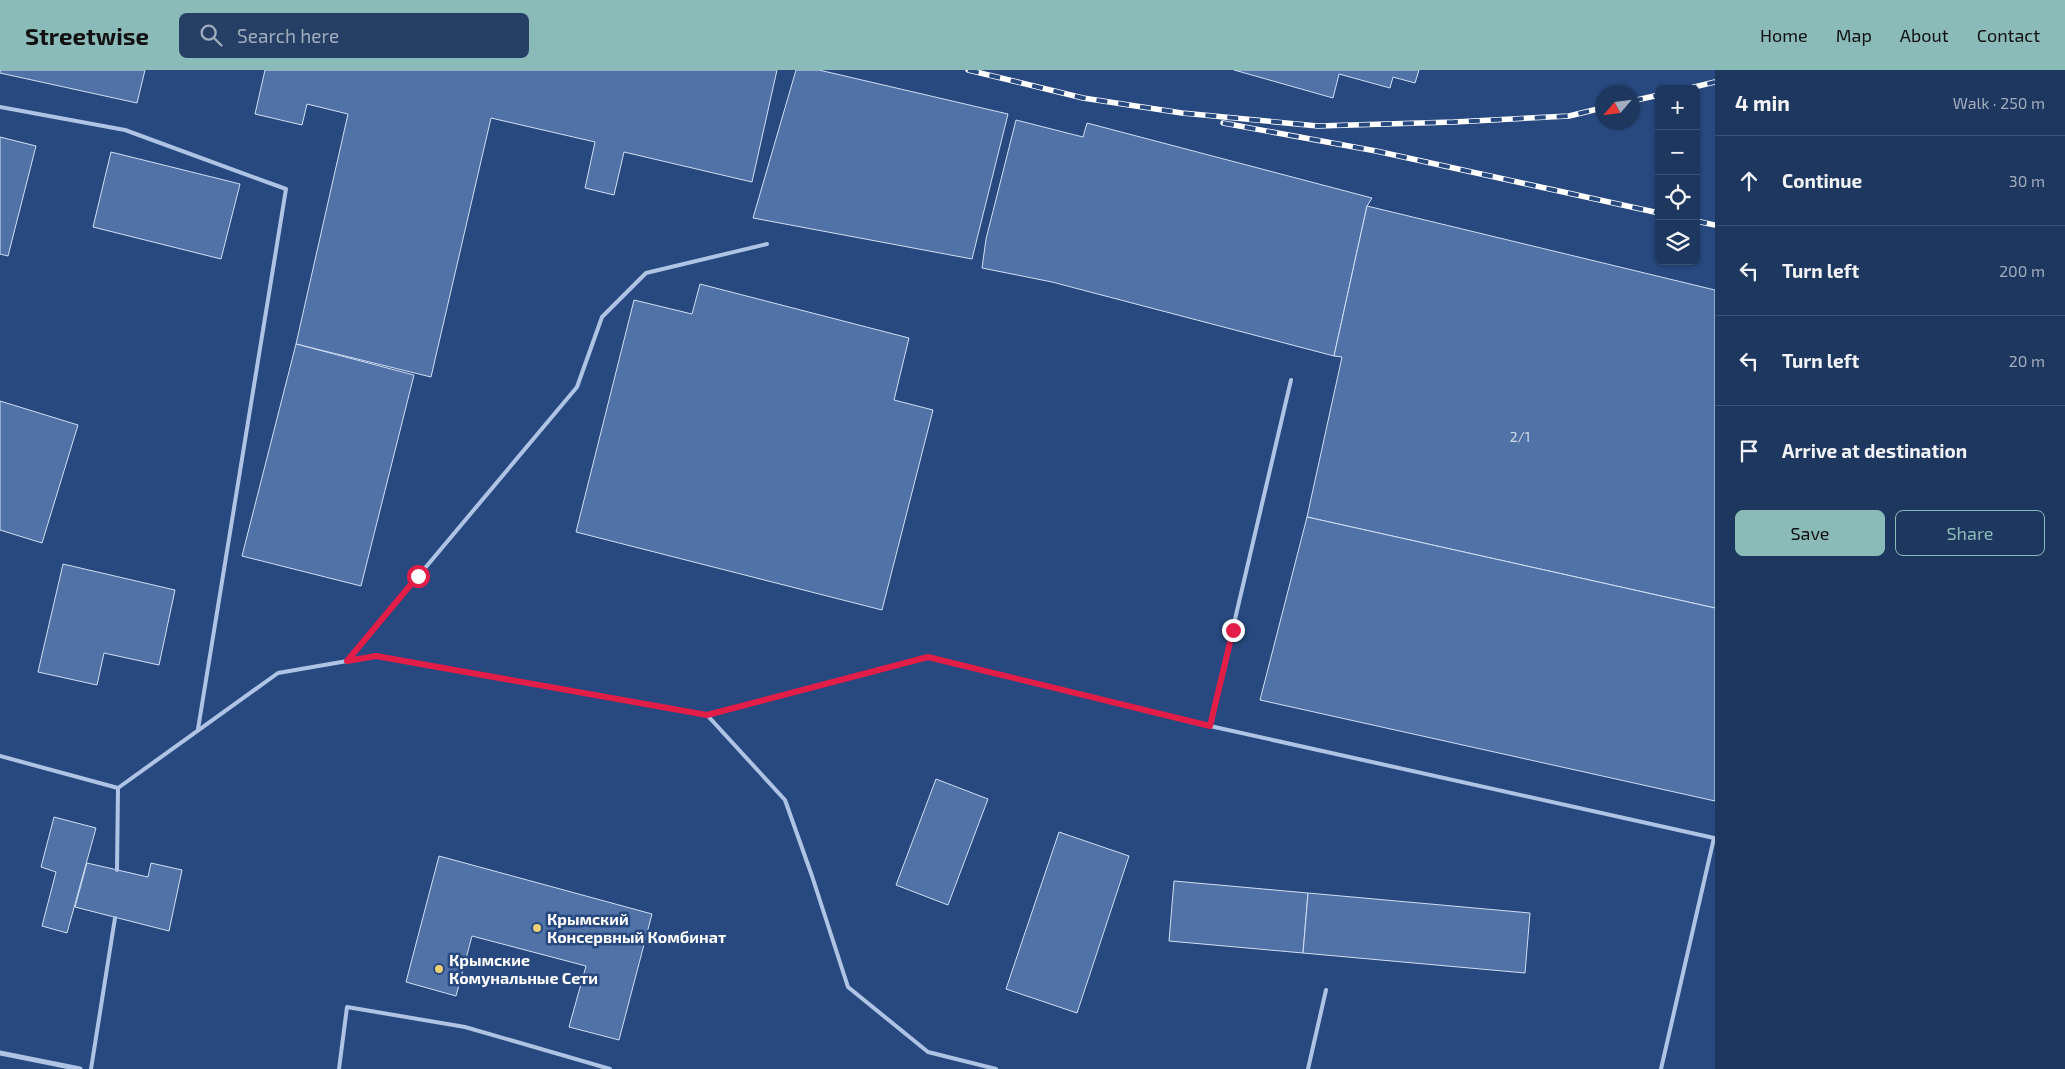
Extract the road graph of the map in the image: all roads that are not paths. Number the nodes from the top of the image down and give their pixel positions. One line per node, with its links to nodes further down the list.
1 (0, 107): 7 (lane)
2 (767, 244): 4 (lane)
3 (1291, 380): 6 (lane)
4 (347, 661): 5 (lane); 7 (lane)
5 (707, 715): 6 (lane); 18 (lane)
6 (1210, 726): 20 (lane)
7 (198, 729): 9 (lane)
8 (0, 756): 9 (lane)
9 (118, 788): 10 (lane)
10 (117, 870)
11 (115, 918): 15 (lane)
12 (1326, 990): 19 (lane)
13 (0, 1053): 14 (street)
14 (80, 1069)
15 (90, 1069)
16 (339, 1069): 17 (lane)
17 (610, 1069)
18 (996, 1069)
19 (1308, 1069)
20 (1661, 1069)

